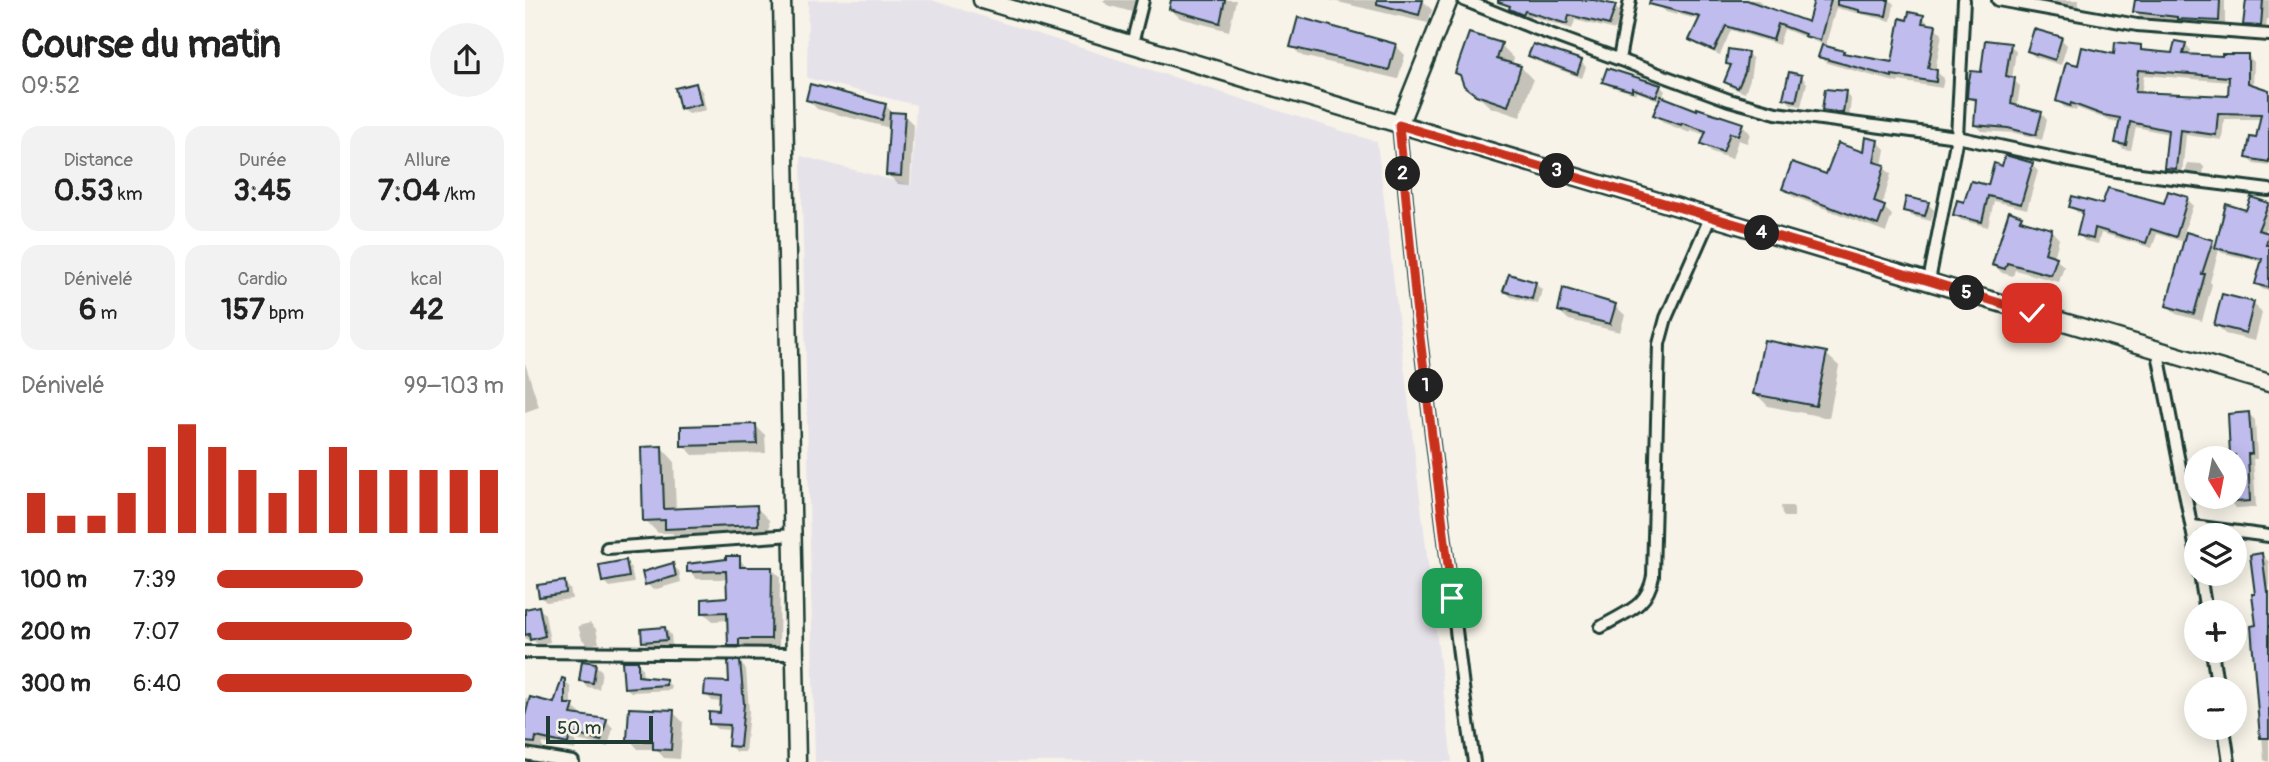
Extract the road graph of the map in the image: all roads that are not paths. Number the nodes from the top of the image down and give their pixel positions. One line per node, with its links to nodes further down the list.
1 (782, 0): 21 (street)
2 (982, 0): 10 (street)
3 (1143, 0): 10 (street)
4 (1449, 0): 12 (street)
5 (1464, 0): 11 (street)
6 (1630, 0): 11 (street)
7 (1964, 0): 13 (street)
8 (2005, 1): 9 (street)
9 (2269, 35)
10 (1132, 44): 12 (street)
11 (1619, 59): 13 (street)
12 (1399, 125): 15 (street); 31 (street)
13 (1957, 137): 14 (street); 16 (street)
14 (2269, 190)
15 (1710, 218): 16 (street); 24 (street)
16 (1929, 281): 17 (street)
17 (2157, 348): 18 (street); 19 (street)
18 (2269, 383)
19 (2192, 523)
20 (2247, 533): 22 (street)
21 (792, 535): 23 (street); 26 (street)
22 (2269, 536)
23 (607, 548)
24 (1601, 626)
25 (525, 652): 26 (street)
26 (795, 654): 30 (street)
27 (2226, 740): 32 (street)
28 (525, 754): 29 (street)
29 (573, 762)
30 (797, 762)
31 (1474, 762)
32 (2229, 762)

